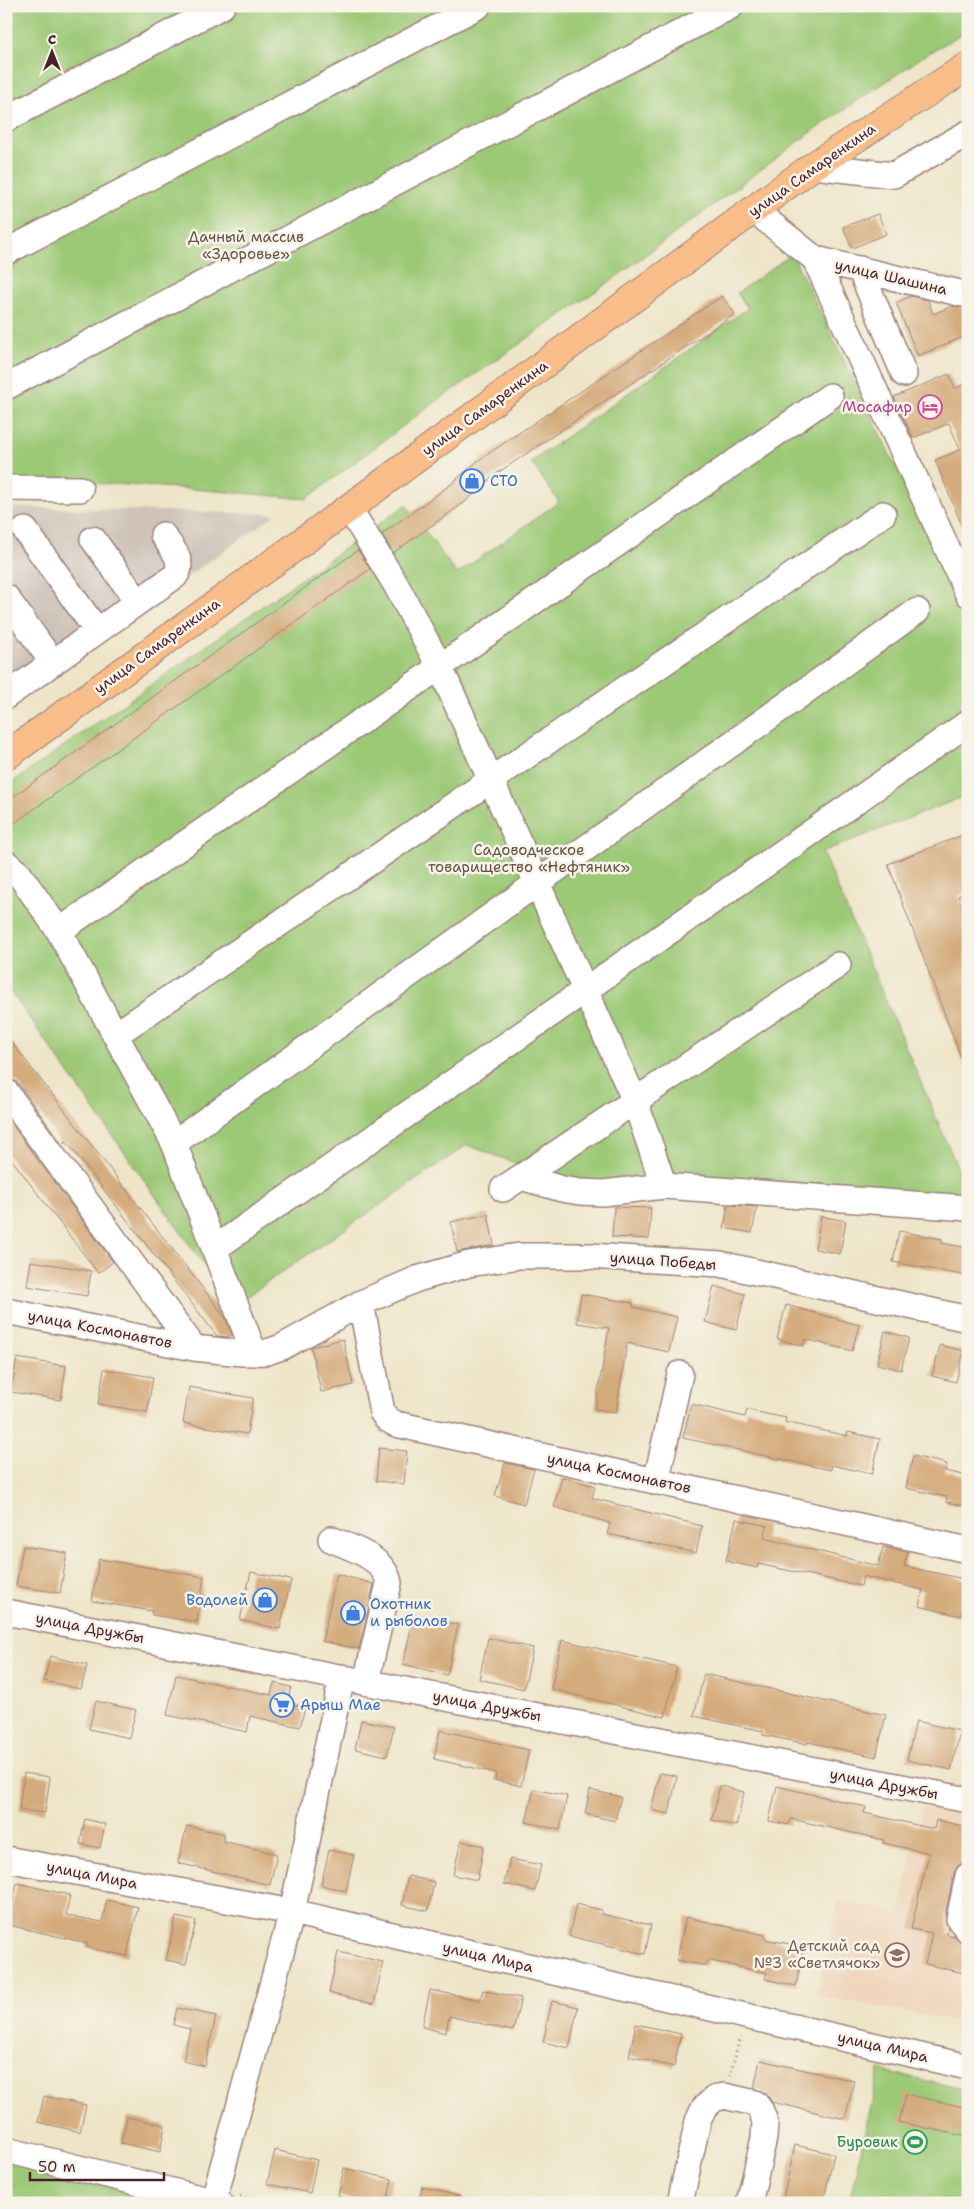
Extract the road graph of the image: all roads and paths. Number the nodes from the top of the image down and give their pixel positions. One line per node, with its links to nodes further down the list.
1 (222, 6): 5 (street)
2 (478, 6): 9 (street)
3 (732, 6): 14 (street)
4 (968, 66): 7 (main road, улица Самаренкина)
5 (6, 119)
6 (968, 133): 7 (street)
7 (813, 166): 8 (main road, улица Самаренкина)
8 (754, 210): 10 (street); 18 (main road, улица Самаренкина)
9 (6, 252)
10 (815, 259): 11 (street, улица Шашина); 23 (street)
11 (860, 269): 12 (street, улица Шашина); 13 (street)
12 (968, 295)
13 (904, 374)
14 (6, 388)
15 (830, 396): 29 (street)
16 (6, 488): 17 (street)
17 (80, 489)
18 (349, 508): 29 (street); 32 (main road, улица Самаренкина)
19 (883, 514): 33 (street)
20 (25, 530): 27 (street)
21 (162, 535): 25 (street)
22 (93, 539): 25 (street)
23 (968, 594)
24 (6, 598): 28 (street)
25 (138, 602): 27 (street)
26 (917, 611): 35 (street)
27 (97, 631): 28 (street)
28 (53, 663): 30 (street)
29 (440, 667): 33 (street); 36 (street)
30 (7, 695)
31 (968, 723): 38 (street)
32 (6, 756)
33 (490, 780): 35 (street); 39 (street)
34 (6, 863): 36 (street)
35 (537, 883): 38 (street); 42 (street)
36 (59, 931): 39 (street)
37 (838, 965): 41 (street)
38 (584, 991): 41 (street); 45 (street)
39 (115, 1035): 42 (street)
40 (6, 1092): 49 (street)
41 (635, 1101): 43 (street); 43 (street)
42 (174, 1143): 45 (street)
43 (664, 1186): 44 (street)
44 (968, 1208)
45 (214, 1249): 50 (street)
46 (361, 1303): 48 (street, улица Победы); 50 (street, улица Победы); 52 (street, улица Космонавтов)
47 (6, 1311): 49 (street, улица Космонавтов)
48 (968, 1319)
49 (194, 1348): 50 (street, улица Космонавтов)
50 (254, 1354)
51 (680, 1374): 52 (street)
52 (656, 1482): 54 (street, улица Космонавтов)
53 (331, 1538): 57 (street)
54 (968, 1550)
55 (6, 1612): 56 (street, улица Дружбы)
56 (342, 1677): 57 (street, улица Дружбы); 61 (street)
57 (366, 1682): 58 (street, улица Дружбы)
58 (968, 1800)
59 (6, 1859): 61 (street, улица Мира)
60 (968, 1876): 62 (street)
61 (292, 1912): 63 (street, улица Мира); 67 (street)
62 (968, 1930)
63 (745, 2016): 64 (street, улица Мира); 65 (path)
64 (968, 2067)
65 (724, 2096): 68 (street); 69 (street)
66 (6, 2150): 67 (street)
67 (215, 2202)
68 (680, 2203)
69 (749, 2203)

